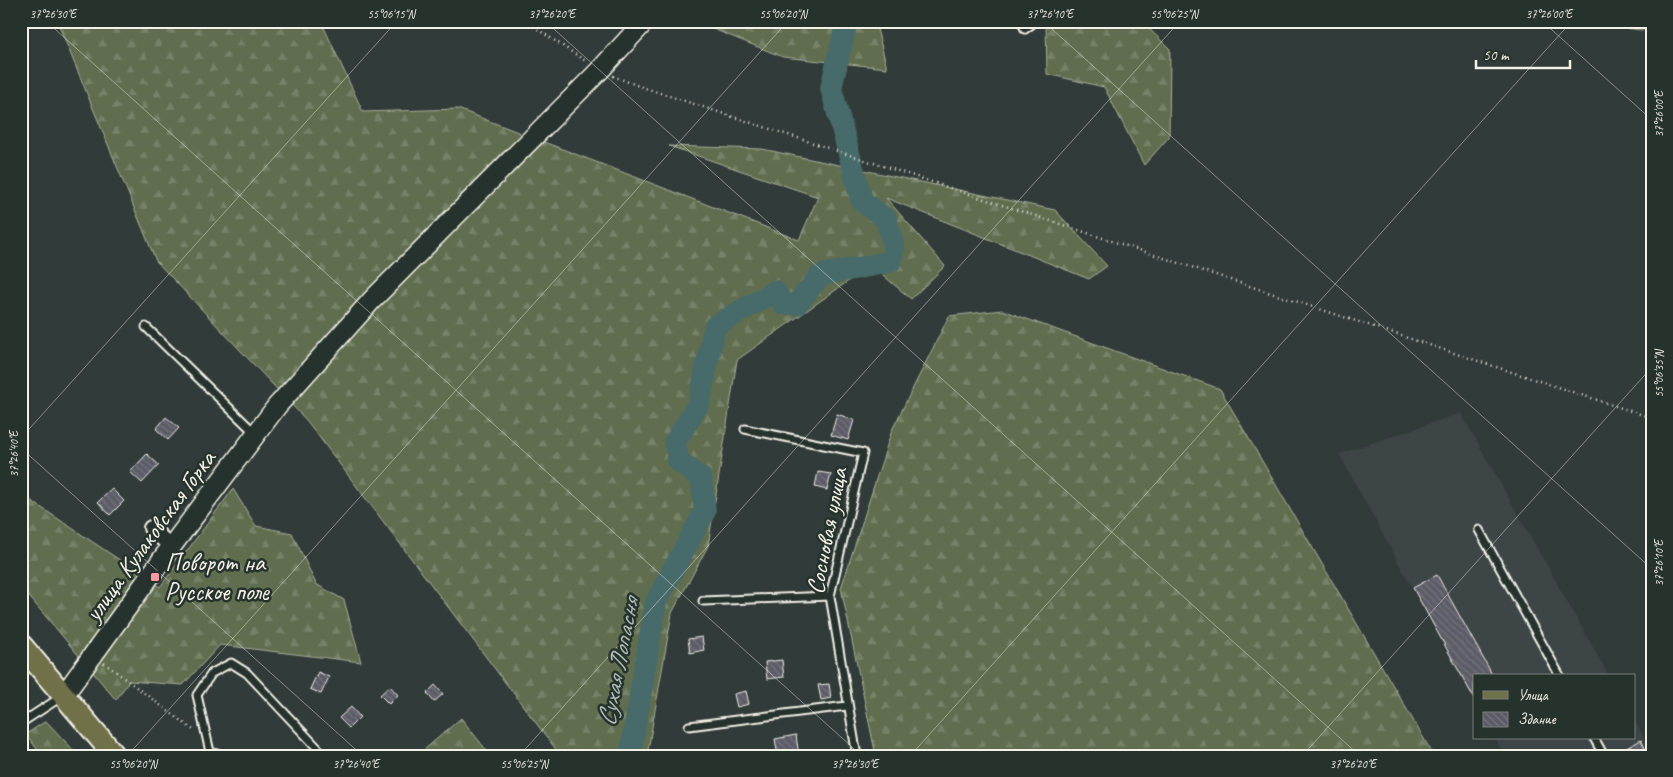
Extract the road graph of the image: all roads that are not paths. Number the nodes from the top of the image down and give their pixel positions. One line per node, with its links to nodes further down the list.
1 (645, 21): 6 (street, улица Кулаковская Горка)
2 (1021, 21): 3 (lane)
3 (1036, 21)
4 (146, 327): 6 (lane)
5 (745, 429): 10 (lane, Сосновая улица)
6 (256, 434): 9 (street, улица Кулаковская Горка)
7 (151, 528): 9 (street)
8 (1479, 530): 13 (lane)
9 (171, 547): 14 (street, улица Кулаковская Горка)
10 (830, 596): 11 (lane); 15 (lane, Сосновая улица)
11 (703, 601)
12 (21, 645): 14 (main road)
13 (1559, 674)
14 (64, 695): 16 (lane); 20 (main road)
15 (847, 706): 17 (lane); 23 (lane, Сосновая улица)
16 (21, 723)
17 (689, 726)
18 (1595, 740): 24 (lane)
19 (208, 754): 21 (lane); 22 (lane)
20 (115, 756)
21 (226, 756)
22 (325, 756)
23 (857, 756)
24 (1604, 756)

